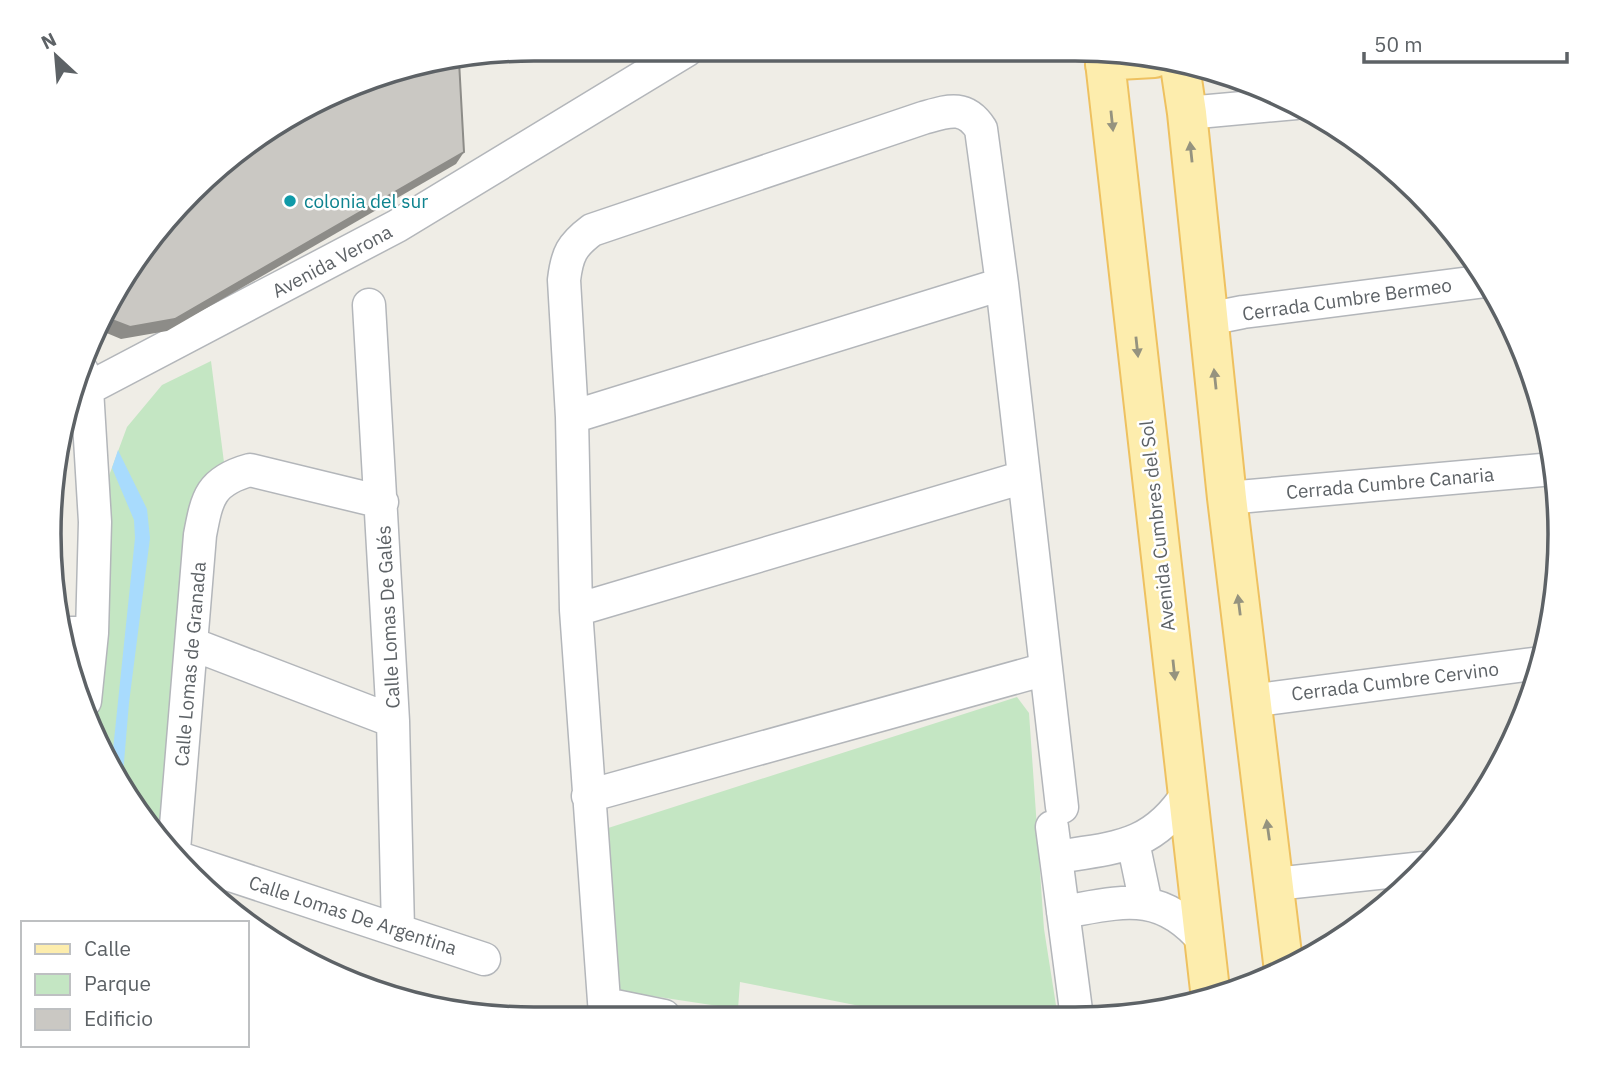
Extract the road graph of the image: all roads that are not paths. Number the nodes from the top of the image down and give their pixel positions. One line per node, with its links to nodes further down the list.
1 (669, 61): 10 (street, Avenida Verona)
2 (1105, 62): 26 (main road, Avenida Cumbres del Sol, one-way to 26)
3 (1181, 73): 5 (main road)
4 (1273, 105): 5 (street)
5 (1187, 113): 9 (main road, one-way to 5)
6 (1475, 282): 9 (street, Cerrada Cumbre Bermeo)
7 (1002, 284): 12 (street); 12 (street); 14 (street)
8 (369, 305): 16 (street, Calle Lomas De Galés)
9 (1208, 319): 15 (main road, one-way to 9)
10 (87, 379)
11 (82, 394): 19 (street)
12 (572, 417): 17 (street)
13 (1544, 470): 15 (street, Cerrada Cumbre Canaria)
14 (1024, 477): 17 (street); 22 (street)
15 (1227, 498): 24 (main road, one-way to 15)
16 (382, 502): 20 (street, Calle Lomas de Granada); 25 (street, Calle Lomas De Galés)
17 (576, 610): 27 (street)
18 (72, 633): 19 (street)
19 (92, 633): 23 (street)
20 (192, 644): 25 (street); 29 (street, Calle Lomas de Granada)
21 (1529, 665): 24 (street, Cerrada Cumbre Cervino)
22 (1046, 669): 27 (street); 28 (street)
23 (86, 687)
24 (1251, 701): 33 (main road, one-way to 24)
25 (393, 722): 36 (street, Calle Lomas De Galés)
26 (1188, 793): 30 (street); 37 (main road, Avenida Cumbres del Sol)
27 (588, 796): 41 (street)
28 (1057, 830): 30 (street); 35 (street)
29 (175, 841)
30 (1133, 842): 34 (street)
31 (196, 863): 36 (street, Calle Lomas De Argentina)
32 (1407, 870): 33 (street)
33 (1275, 884): 39 (main road)
34 (1146, 904): 35 (street); 37 (street)
35 (1063, 912): 42 (street)
36 (398, 929): 38 (street, Calle Lomas De Argentina)
37 (1204, 941): 40 (main road, Avenida Cumbres del Sol)
38 (484, 959)
39 (1283, 959)
40 (1210, 987)
41 (605, 1007)
42 (1076, 1007)

